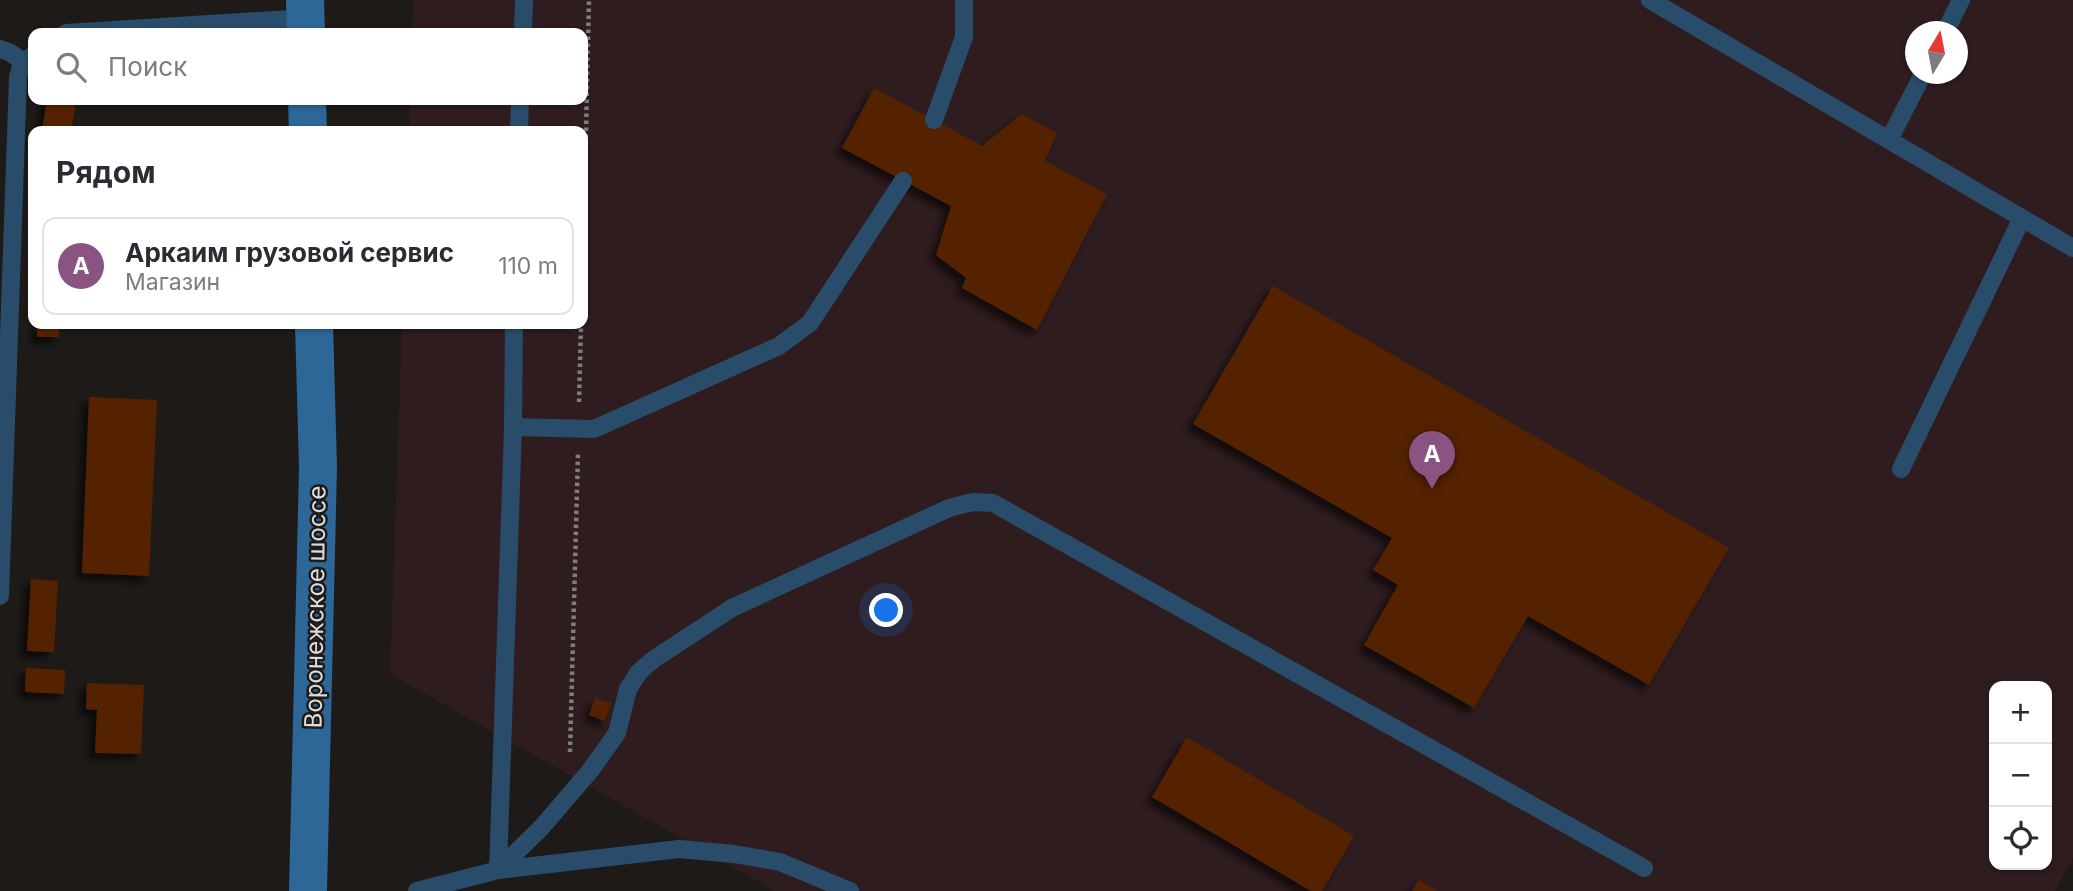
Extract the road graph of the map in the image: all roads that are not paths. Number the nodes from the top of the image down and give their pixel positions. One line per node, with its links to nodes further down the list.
1 (524, 0): 8 (lane)
2 (964, 0): 14 (lane)
3 (1650, 0): 17 (lane)
4 (1961, 0): 6 (lane)
5 (305, 17): 7 (lane)
6 (1950, 21)
7 (141, 28)
8 (523, 28)
9 (0, 49): 10 (lane)
10 (28, 58): 24 (lane)
11 (1918, 84): 17 (lane)
12 (307, 105): 15 (main road)
13 (520, 105): 16 (lane)
14 (934, 120)
15 (308, 126)
16 (519, 126)
17 (1889, 140): 19 (lane)
18 (903, 181): 23 (lane)
19 (2022, 218): 20 (lane); 25 (lane)
20 (2073, 248)
21 (314, 329): 29 (main road, Воронежское шоссе)
22 (514, 329): 23 (lane)
23 (513, 427): 28 (lane)
24 (2, 435): 26 (lane)
25 (1901, 470)
26 (0, 596)
27 (1644, 868): 28 (lane)
28 (498, 870): 30 (lane); 31 (lane)
29 (309, 891)
30 (418, 891)
31 (850, 891)

